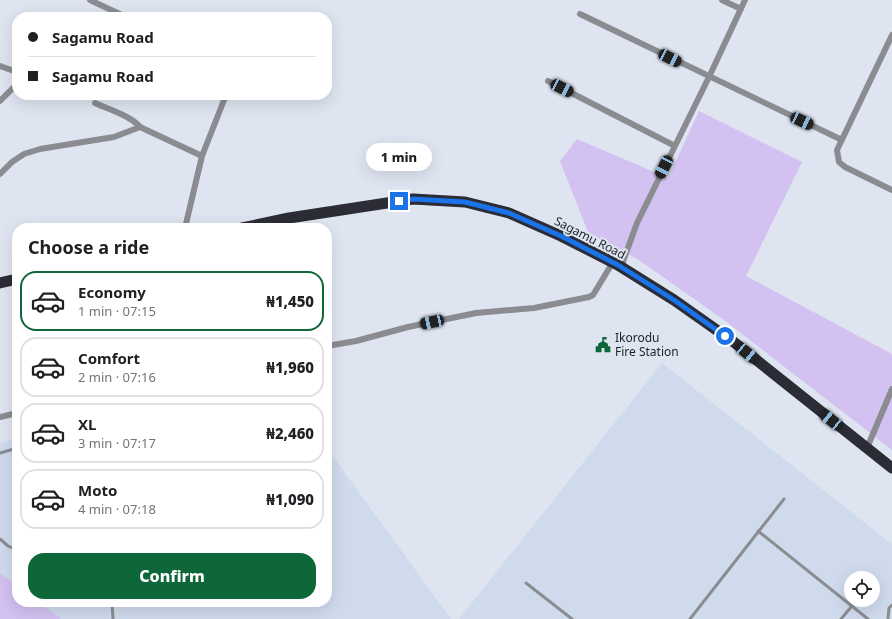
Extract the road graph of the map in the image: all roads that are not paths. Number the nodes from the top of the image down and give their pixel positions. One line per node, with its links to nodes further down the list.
1 (90, 0): 5 (street)
2 (722, 0): 4 (street)
3 (745, 0): 4 (street)
4 (741, 10): 10 (street)
5 (115, 12)
6 (580, 14): 10 (street)
7 (892, 35): 17 (street)
8 (0, 66): 9 (street)
9 (12, 70)
10 (709, 77): 17 (street); 18 (street)
11 (548, 81): 18 (street)
12 (12, 89): 14 (street)
13 (224, 100): 19 (street)
14 (0, 101)
15 (95, 103): 16 (street)
16 (140, 127): 19 (street); 20 (street)
17 (842, 140): 21 (street)
18 (675, 146): 24 (street)
19 (202, 156): 22 (street)
20 (0, 174)
21 (892, 190)
22 (186, 223)
23 (290, 223): 24 (highway, Sagamu Road)
24 (617, 265): 27 (street); 31 (highway, Sagamu Road)
25 (12, 280): 26 (highway)
26 (0, 283)
27 (332, 345)
28 (892, 389): 31 (street)
29 (12, 414): 30 (street)
30 (0, 417)
31 (866, 448): 34 (highway, Sagamu Road)
32 (12, 449): 33 (lane)
33 (0, 452)
34 (892, 468)
35 (784, 499): 36 (lane)
36 (758, 532): 40 (lane); 48 (lane)
37 (0, 539): 38 (lane)
38 (12, 548)
39 (526, 583): 47 (lane)
40 (844, 600)
41 (892, 605): 45 (lane)
42 (112, 607): 46 (lane)
43 (851, 607): 49 (lane)
44 (853, 607): 50 (lane)
45 (892, 617)
46 (113, 619)
47 (572, 619)
48 (690, 619)
49 (841, 619)
50 (868, 619)

